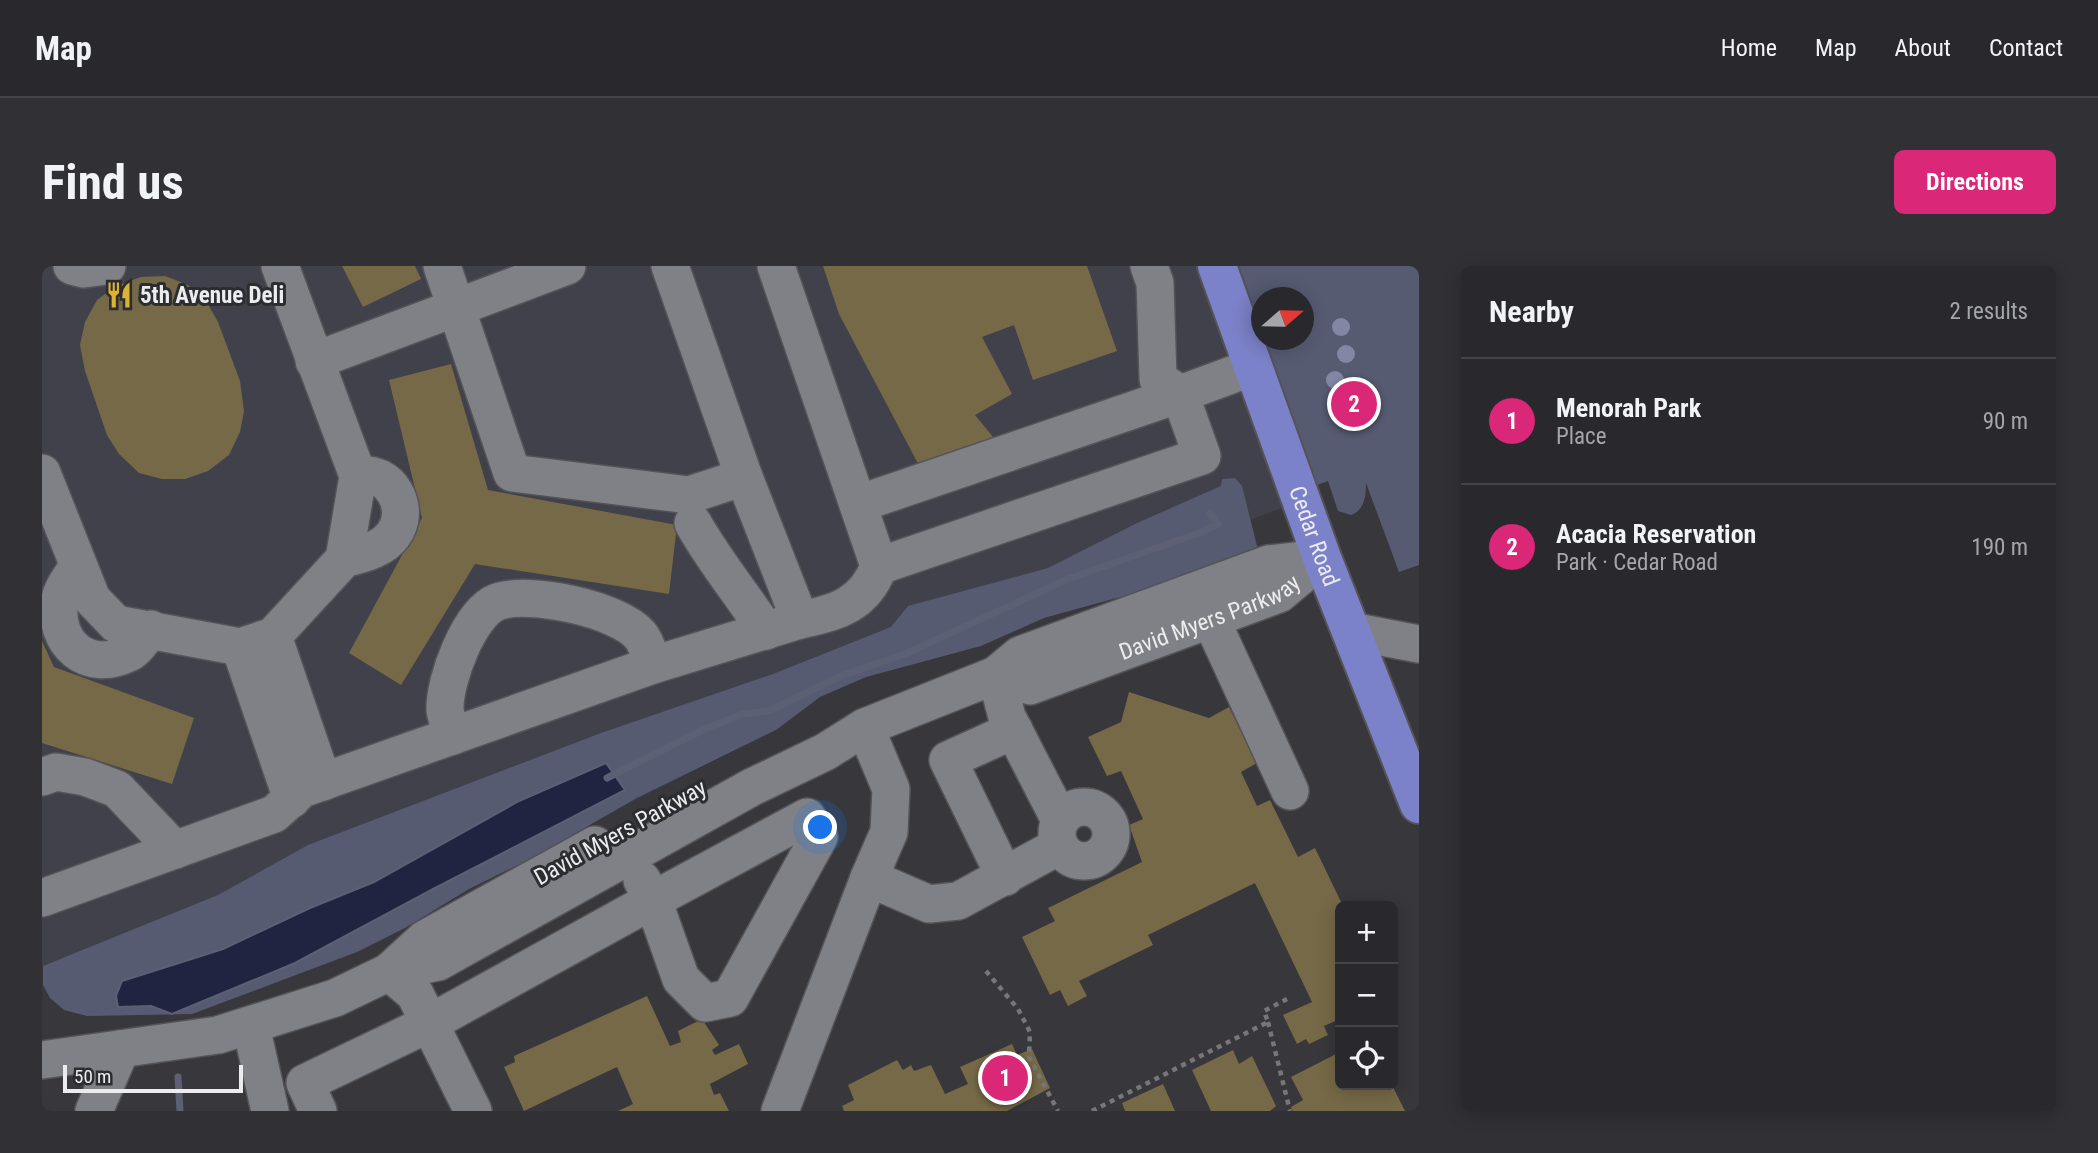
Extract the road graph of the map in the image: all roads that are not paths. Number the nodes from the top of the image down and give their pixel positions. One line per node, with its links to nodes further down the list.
1 (72, 266): 2 (street)
2 (107, 266)
3 (280, 266): 11 (street)
4 (442, 266): 10 (street)
5 (567, 266): 10 (street)
6 (670, 266): 16 (street)
7 (776, 266): 17 (street)
8 (1149, 266): 13 (street)
9 (1217, 266): 12 (main road, Cedar Road)
10 (457, 307): 11 (street); 16 (street)
11 (314, 361): 15 (street)
12 (1253, 367): 13 (street); 19 (main road, Cedar Road)
13 (1180, 394): 17 (street); 22 (street)
14 (42, 472): 21 (street)
15 (358, 476): 20 (street); 20 (street)
16 (744, 477): 24 (street)
17 (858, 504): 22 (street)
18 (693, 523): 26 (street)
19 (1322, 558): 23 (street, David Myers Parkway); 27 (main road, Cedar Road)
20 (344, 559): 28 (street)
21 (78, 566): 25 (street); 25 (street)
22 (879, 566): 24 (street)
23 (1205, 605): 32 (street, David Myers Parkway); 38 (street)
24 (800, 620): 26 (street)
25 (151, 629): 30 (street)
26 (766, 631): 31 (street)
27 (1351, 631): 29 (street); 40 (main road, Cedar Road)
28 (274, 636): 30 (street); 37 (street)
29 (1419, 643)
30 (240, 648): 39 (street)
31 (653, 665): 35 (street); 35 (street)
32 (996, 675): 33 (street, David Myers Parkway); 34 (street)
33 (865, 727): 41 (street, David Myers Parkway); 44 (street)
34 (1014, 730): 43 (street); 43 (street)
35 (453, 736): 37 (street)
36 (42, 777): 42 (street)
37 (323, 782): 39 (street)
38 (1290, 791)
39 (292, 799): 42 (street)
40 (1419, 804)
41 (623, 844): 46 (street); 47 (street, David Myers Parkway)
42 (176, 850): 45 (street)
43 (1005, 877): 44 (street)
44 (869, 878): 51 (street)
45 (42, 898)
46 (653, 900): 46 (street); 48 (street)
47 (389, 972): 48 (street); 49 (street, David Myers Parkway)
48 (430, 1023): 55 (street); 56 (street)
49 (251, 1026): 50 (street, David Myers Parkway); 54 (street)
50 (121, 1049): 52 (street, David Myers Parkway); 53 (street)
51 (801, 1055): 57 (street); 58 (street)
52 (42, 1060)
53 (94, 1111)
54 (270, 1111)
55 (318, 1111)
56 (473, 1111)
57 (780, 1111)
58 (799, 1111)

